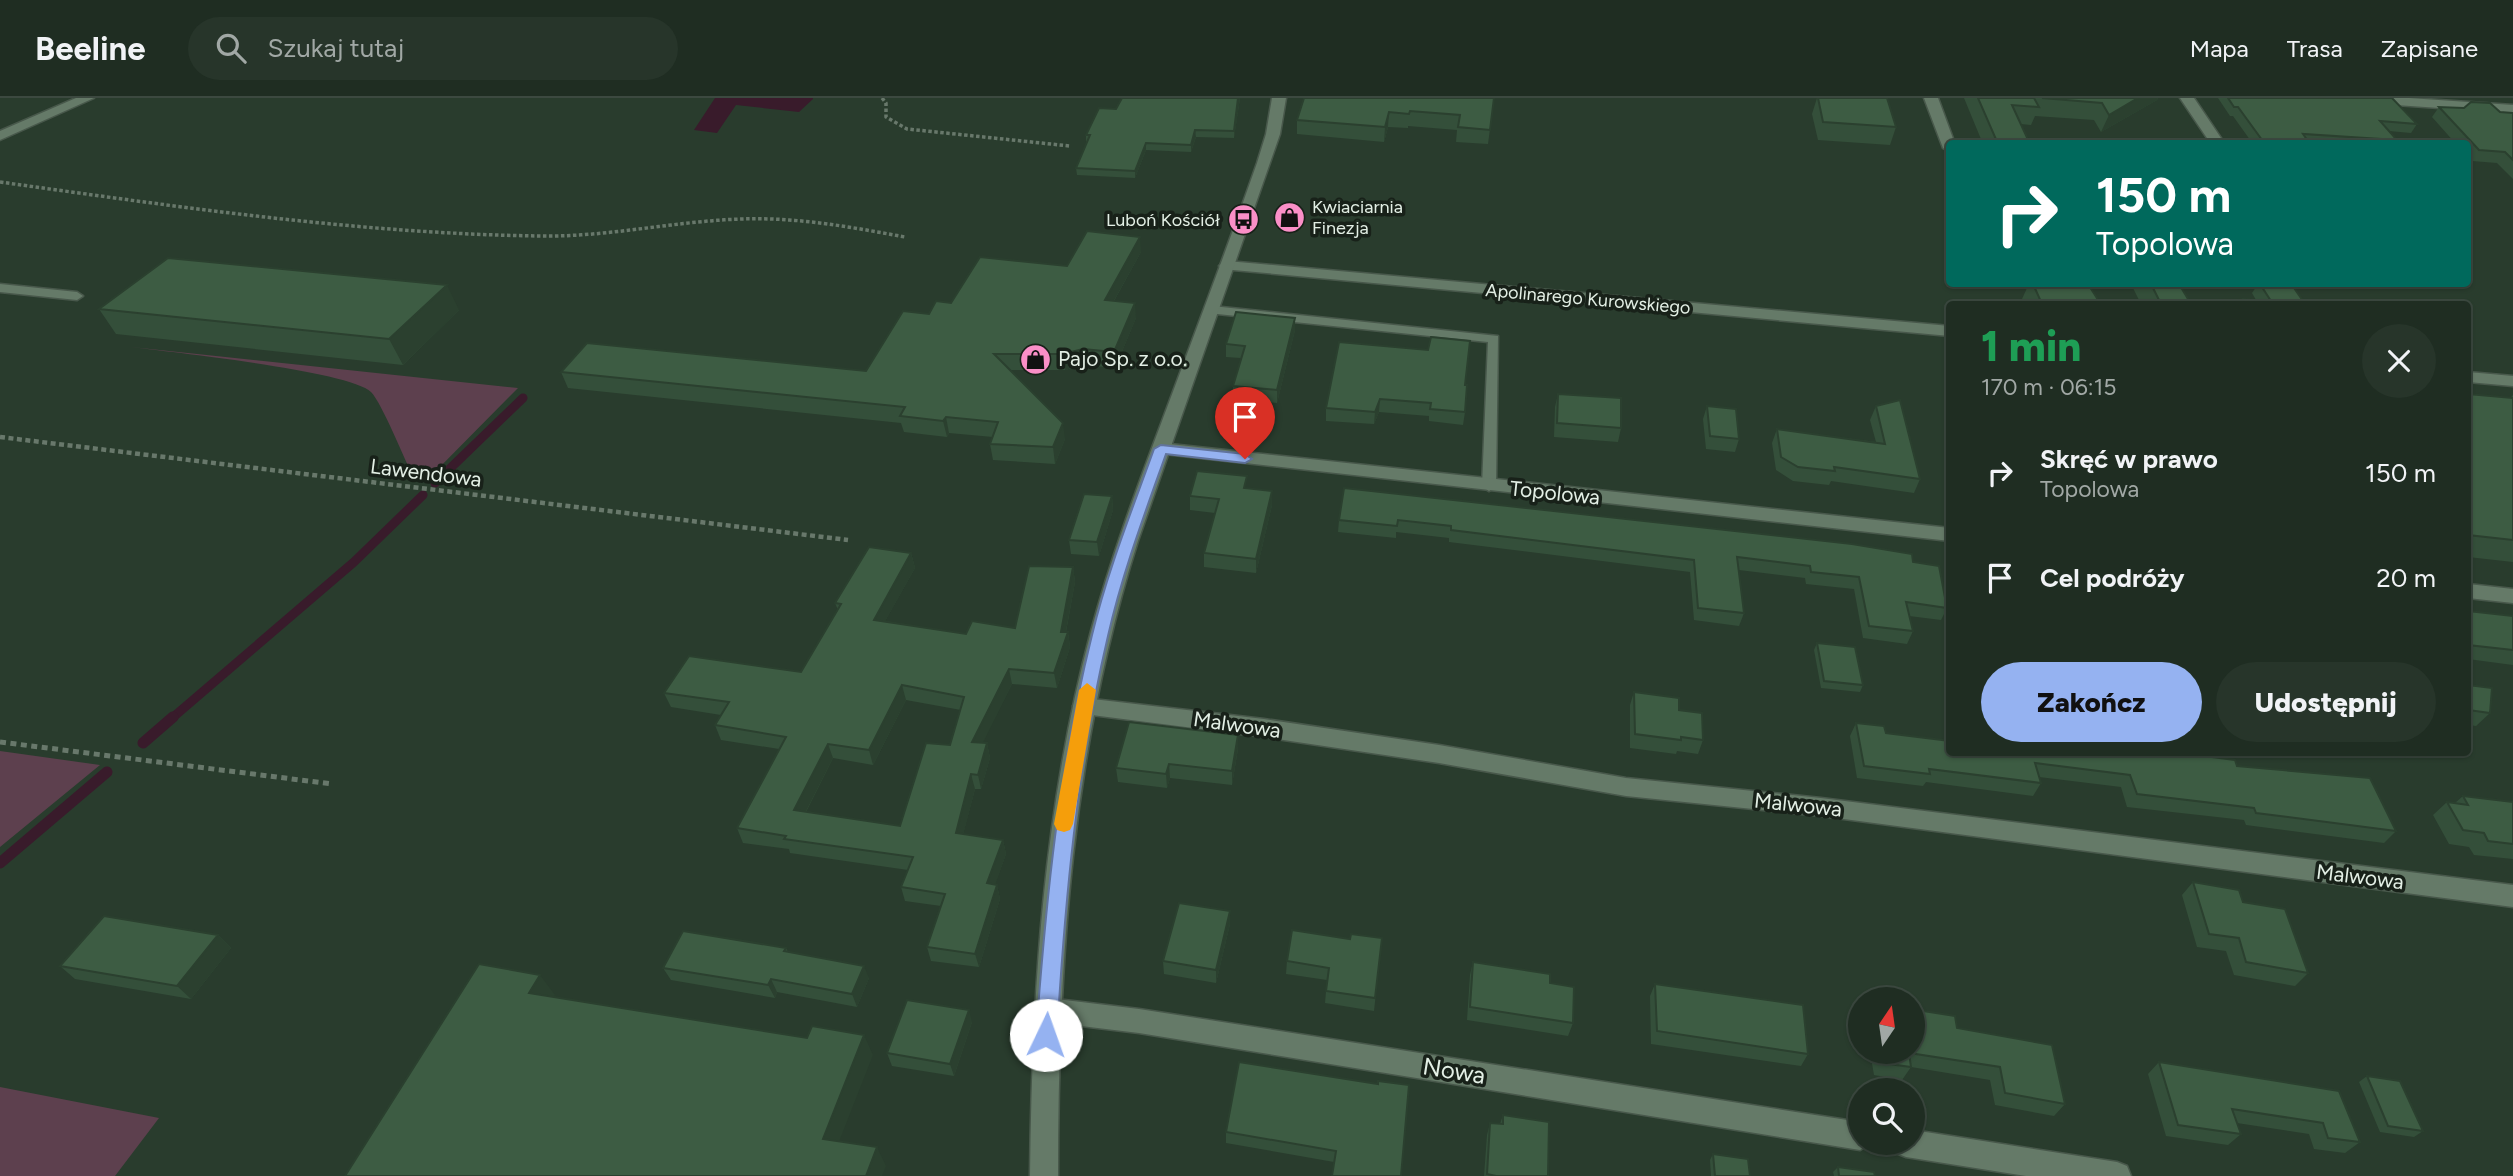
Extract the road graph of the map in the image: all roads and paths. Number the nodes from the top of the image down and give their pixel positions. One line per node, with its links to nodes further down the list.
1 (86, 98): 9 (street)
2 (882, 98): 12 (path)
3 (1279, 98): 15 (street)
4 (1931, 98): 10 (street)
5 (2188, 98): 11 (street)
6 (2352, 98): 8 (street)
7 (2504, 98): 8 (street)
8 (2513, 108)
9 (0, 136)
10 (1947, 140)
11 (2215, 140)
12 (1070, 146)
13 (0, 182): 14 (path)
14 (905, 237)
15 (1227, 266): 18 (street); 19 (street, Apolinarego Kurowskiego)
16 (0, 288): 17 (lane)
17 (77, 296)
18 (1212, 310): 23 (street); 24 (lane)
19 (1946, 331)
20 (2471, 377): 21 (street)
21 (2513, 381)
22 (0, 437): 26 (path, Lawendowa)
23 (1161, 449): 24 (street, Topolowa); 29 (street)
24 (1489, 486): 25 (street, Topolowa)
25 (1946, 535)
26 (848, 540)
27 (2471, 591): 28 (street)
28 (2513, 596)
29 (1084, 706): 32 (street, Malwowa); 33 (street)
30 (0, 742): 31 (path)
31 (332, 784)
32 (2513, 896)
33 (1048, 1010): 34 (street, Nowa); 36 (street)
34 (1848, 1134)
35 (1925, 1146): 37 (street)
36 (1044, 1176)
37 (2117, 1176)

